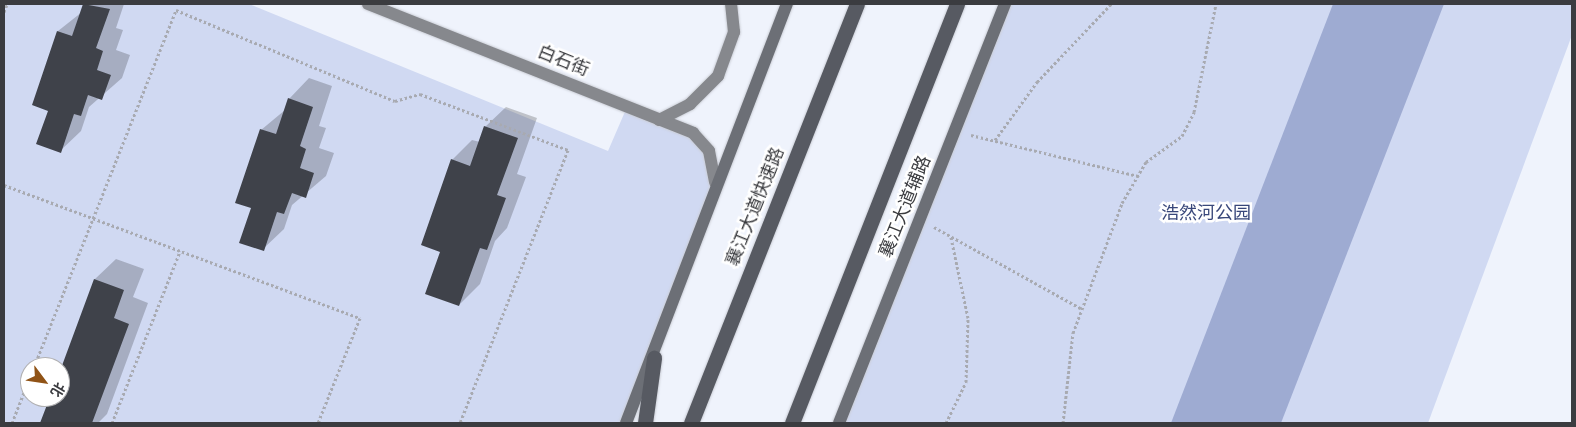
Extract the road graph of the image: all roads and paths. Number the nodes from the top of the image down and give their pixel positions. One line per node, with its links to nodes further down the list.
1 (7, 4): 10 (path)
2 (368, 4): 11 (street, 白石街)
3 (731, 4): 11 (street)
4 (787, 4): 15 (main road)
5 (857, 4): 31 (highway, 襄江大道快速路)
6 (957, 4): 32 (highway)
7 (1005, 4): 12 (main road, 襄江大道辅路)
8 (1111, 4): 13 (path)
9 (1216, 4): 14 (path)
10 (4, 12)
11 (659, 120): 15 (street, 白石街)
12 (954, 131): 13 (path); 18 (main road, 襄江大道辅路)
13 (995, 140): 14 (path)
14 (1138, 176): 21 (path)
15 (715, 182): 23 (main road)
16 (4, 185): 17 (path)
17 (92, 218): 20 (path); 22 (path); 28 (path)
18 (920, 219): 19 (path); 33 (main road, 襄江大道辅路)
19 (952, 236): 21 (path); 34 (path)
20 (180, 251): 26 (path); 27 (path)
21 (1082, 309): 35 (path)
22 (38, 357)
23 (654, 358): 29 (main road); 30 (highway)
24 (20, 403): 25 (path)
25 (12, 423)
26 (112, 423)
27 (318, 423)
28 (460, 423)
29 (626, 423)
30 (646, 423)
31 (691, 423)
32 (792, 423)
33 (839, 423)
34 (946, 423)
35 (1063, 423)

